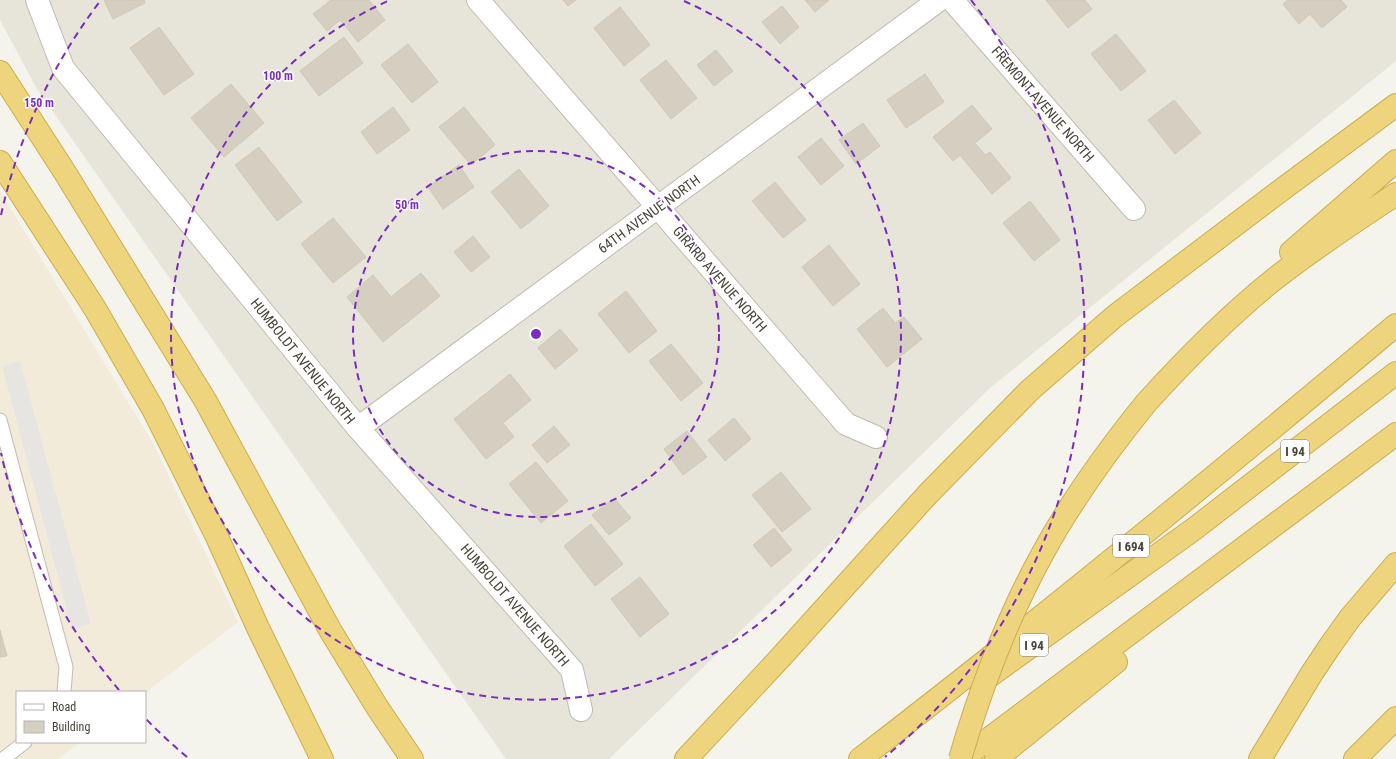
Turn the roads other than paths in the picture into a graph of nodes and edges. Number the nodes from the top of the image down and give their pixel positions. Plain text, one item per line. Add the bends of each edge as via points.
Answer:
1 (37, 0) edge
2 (478, 0) edge
3 (939, 0) edge
4 (952, 0) edge
5 (0, 72) edge
6 (1396, 105) edge
7 (1396, 161) edge
8 (0, 162) edge
9 (1396, 194) edge
10 (658, 208) junction
11 (1134, 209) dead end
12 (1396, 325) edge
13 (1191, 354) junction
14 (1396, 373) edge
15 (0, 420) edge
16 (358, 428) junction
17 (1396, 434) edge
18 (876, 437) dead end
19 (1396, 564) edge
20 (64, 691) edge
21 (582, 710) dead end
22 (1396, 718) edge
23 (1396, 736) edge
24 (24, 743) edge
25 (3, 759) edge
26 (322, 759) edge
27 (412, 759) edge
28 (686, 759) edge
29 (860, 759) edge
30 (872, 759) edge
31 (961, 759) edge
32 (996, 759) edge
33 (1260, 759) edge
34 (1354, 759) edge
35 (1372, 759) edge

1 - 16 street, HUMBOLDT AVENUE NORTH via 63,68
2 - 10 street, GIRARD AVENUE NORTH
3 - 10 street, 64TH AVENUE NORTH
4 - 11 street, FREMONT AVENUE NORTH
5 - 27 highway via 205,400 330,630
6 - 28 highway via 1115,316 1030,390 922,500
7 - 13 highway via 1262,279
8 - 26 highway via 94,307 153,408
9 - 13 highway via 1272,281
10 - 16 street, 64TH AVENUE NORTH
10 - 18 street, GIRARD AVENUE NORTH via 846,424
12 - 29 highway, I 694 via 1130,546
13 - 31 highway, bridge via 1146,403 1094,471 1043,552 989,671
14 - 30 highway, I 94 via 1194,529
15 - 20 lane via 66,666
16 - 21 street, HUMBOLDT AVENUE NORTH via 572,670
17 - 31 highway
17 - 32 highway
19 - 33 highway via 1330,646
22 - 34 highway
23 - 35 highway
24 - 25 lane

